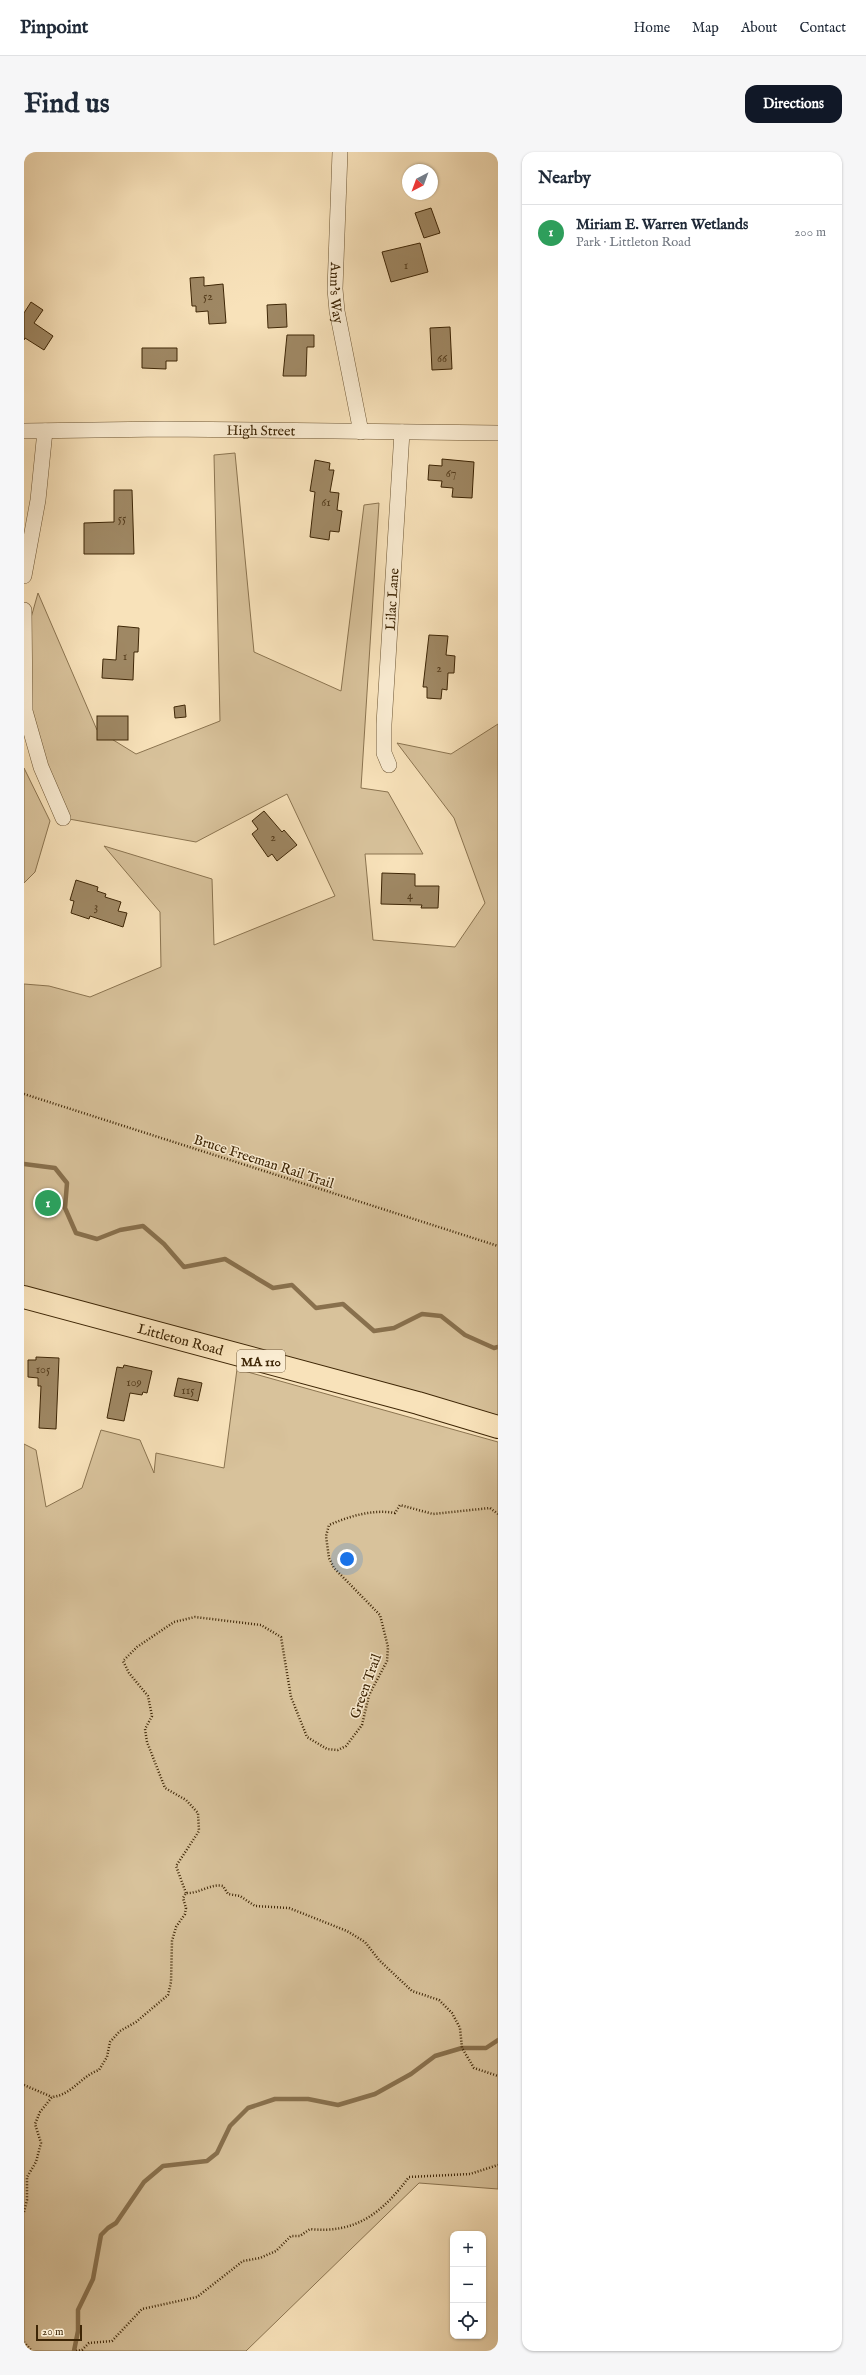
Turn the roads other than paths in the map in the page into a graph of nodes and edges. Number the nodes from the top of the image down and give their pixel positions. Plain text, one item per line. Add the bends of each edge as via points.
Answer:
1 (340, 152) edge
2 (45, 430) junction
3 (24, 431) edge
4 (361, 432) junction
5 (402, 432) junction
6 (498, 433) edge
7 (24, 576) edge
8 (24, 610) edge
9 (389, 765) dead end
10 (63, 818) dead end
11 (24, 1297) edge
12 (498, 1427) edge

1 - 4 street, Ann's Way via 337,311
2 - 3 street, High Street
2 - 4 street, High Street
2 - 7 street via 38,500
4 - 5 street, High Street
5 - 6 street, High Street
5 - 9 street, Lilac Lane via 384,724 384,753
8 - 10 street via 25,711 41,767
11 - 12 main road, Littleton Road / MA 110

